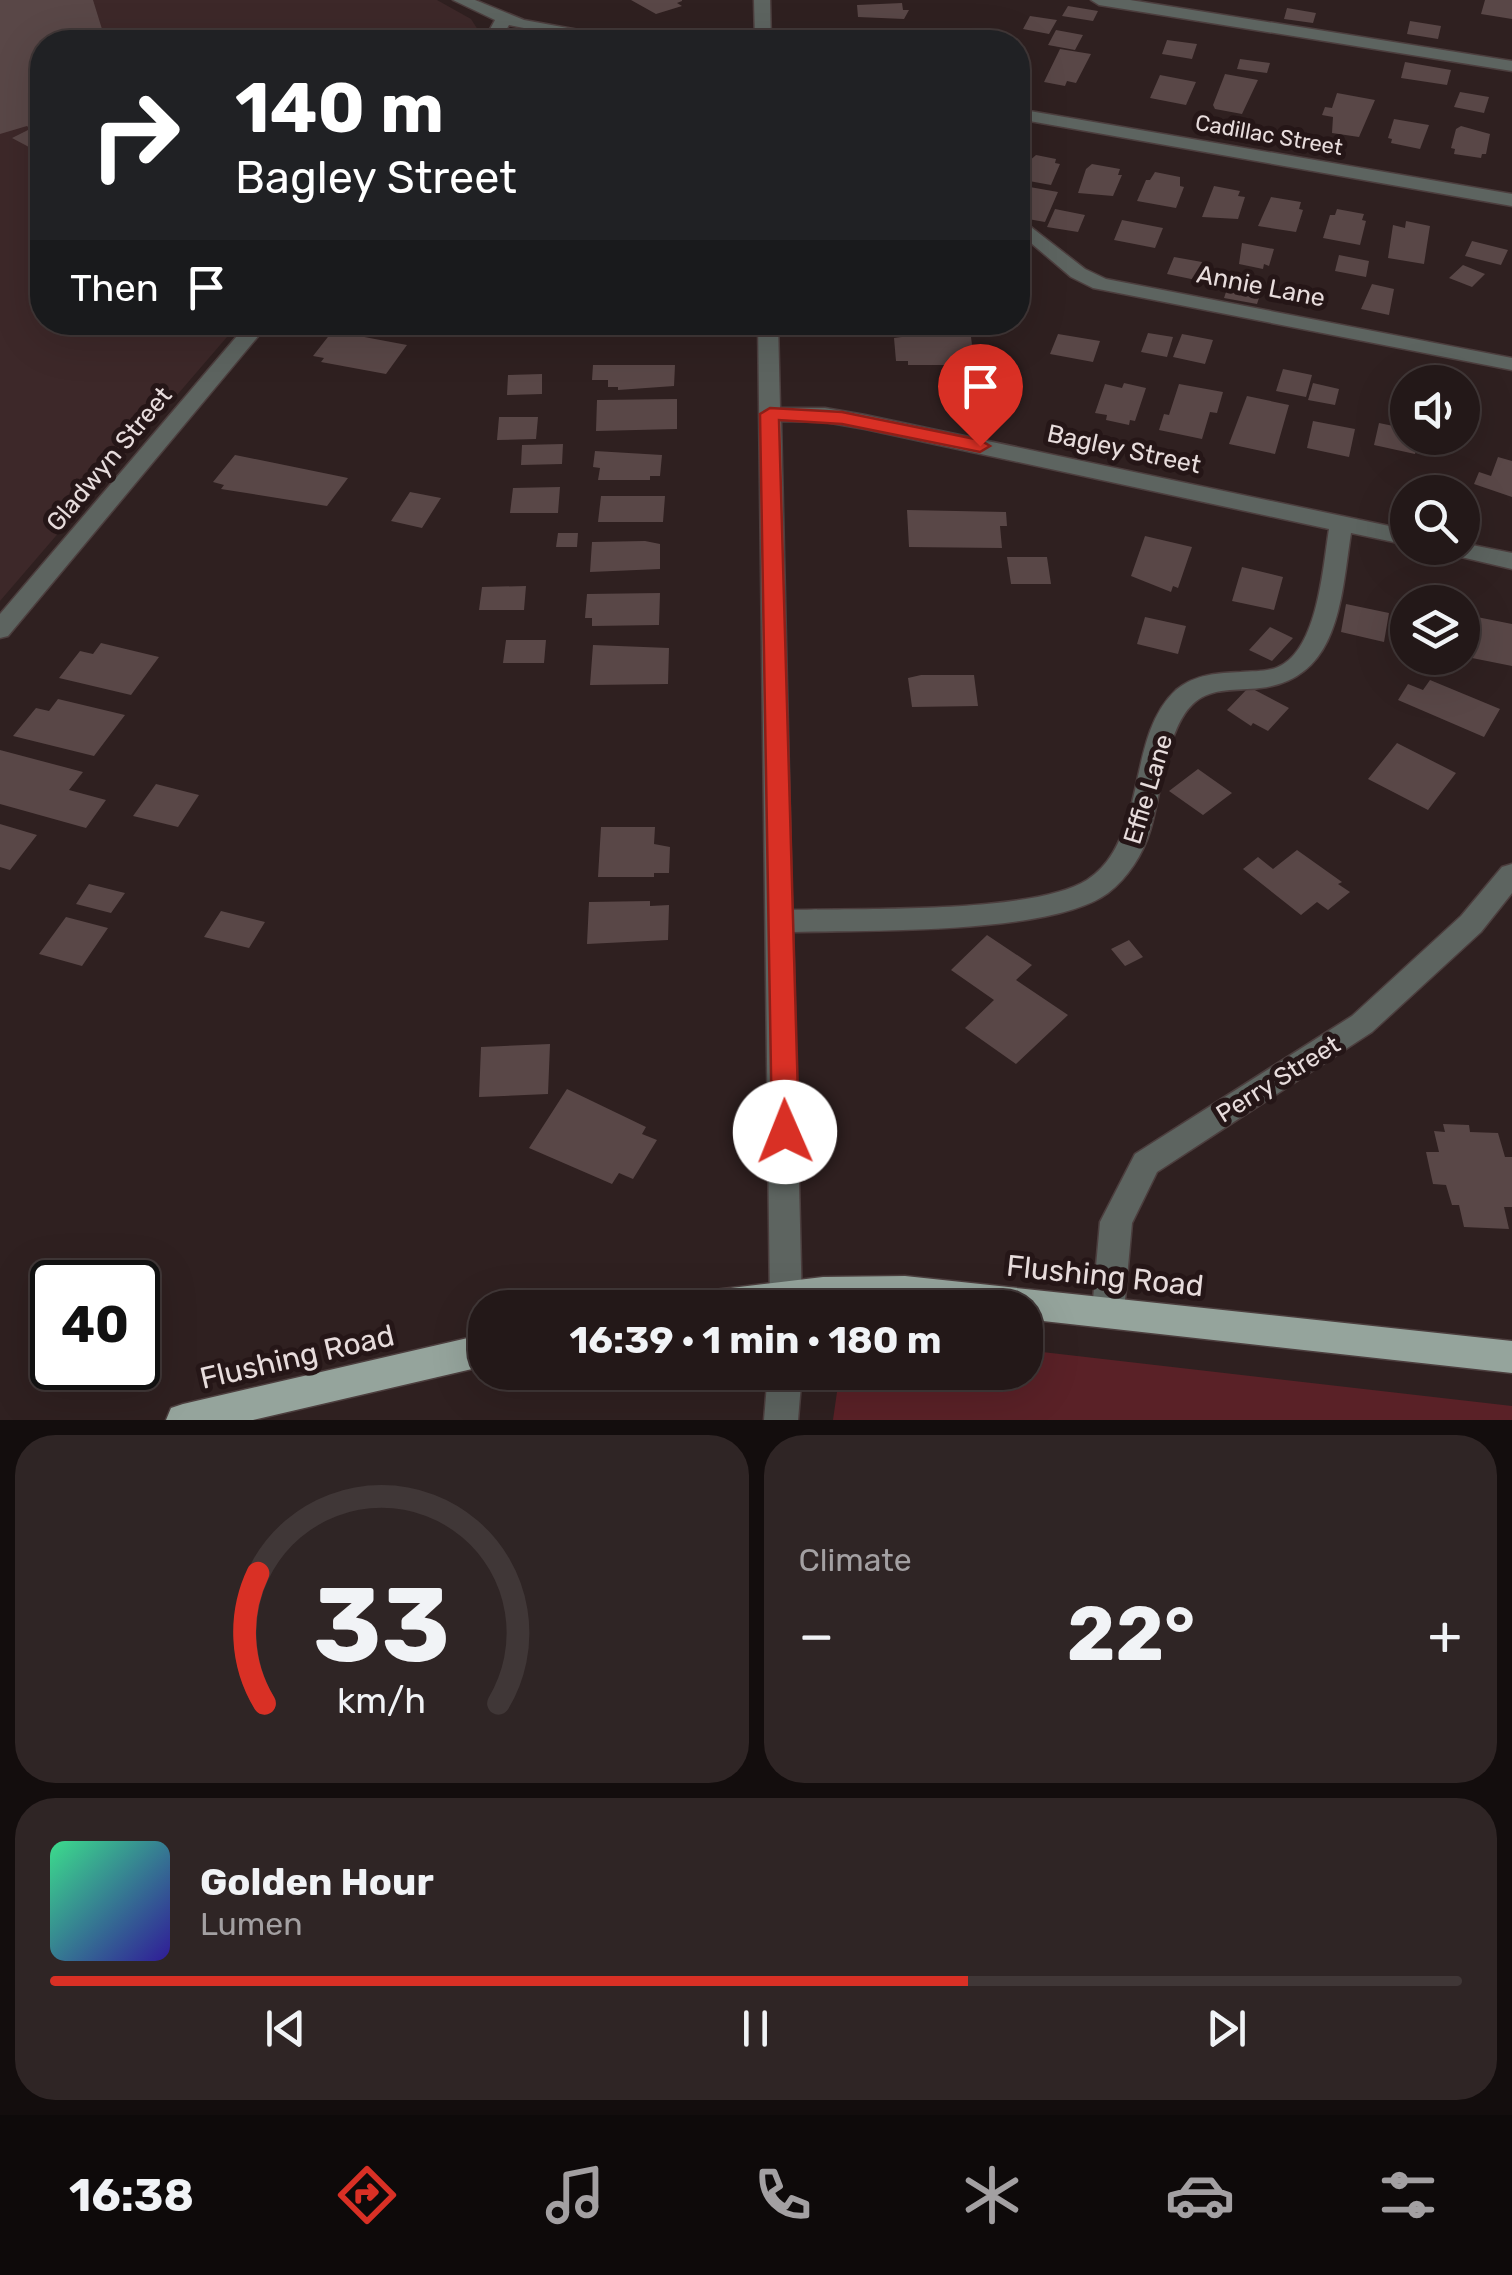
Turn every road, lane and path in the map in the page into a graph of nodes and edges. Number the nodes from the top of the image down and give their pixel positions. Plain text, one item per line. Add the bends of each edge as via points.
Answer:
1 (460, 0) edge
2 (762, 0) edge
3 (1099, 0) edge
4 (504, 18) junction
5 (498, 30) edge
6 (560, 30) edge
7 (762, 30) edge
8 (1512, 66) edge
9 (1030, 116) edge
10 (1512, 200) edge
11 (1030, 234) edge
12 (249, 335) edge
13 (768, 335) edge
14 (1512, 364) edge
15 (770, 414) junction
16 (1341, 524) junction
17 (1390, 534) edge
18 (1480, 554) edge
19 (1512, 560) edge
20 (0, 630) edge
21 (1512, 874) edge
22 (782, 921) junction
23 (786, 1290) edge
24 (1043, 1305) edge
25 (1108, 1311) junction
26 (468, 1354) edge
27 (1512, 1357) edge
28 (784, 1390) edge
29 (183, 1420) edge
30 (782, 1420) edge

1 - 4 street
2 - 7 street
3 - 8 street
4 - 5 street
4 - 6 street
9 - 10 street, Cadillac Street
11 - 14 street, Annie Lane via 1100,284
12 - 20 street, Gladwyn Street
13 - 15 street
15 - 16 street, Bagley Street via 865,422
15 - 22 street
16 - 17 street, Bagley Street
16 - 22 street, Effie Lane via 1312,653 1288,674 1208,684 1176,702 1140,828 1112,877 1077,898 1035,908
18 - 19 street
21 - 25 street, Perry Street via 1470,924 1362,1024 1146,1163 1116,1222
22 - 23 street
24 - 25 main road, Flushing Road
25 - 27 main road, Flushing Road
26 - 29 main road, Flushing Road
28 - 30 street

